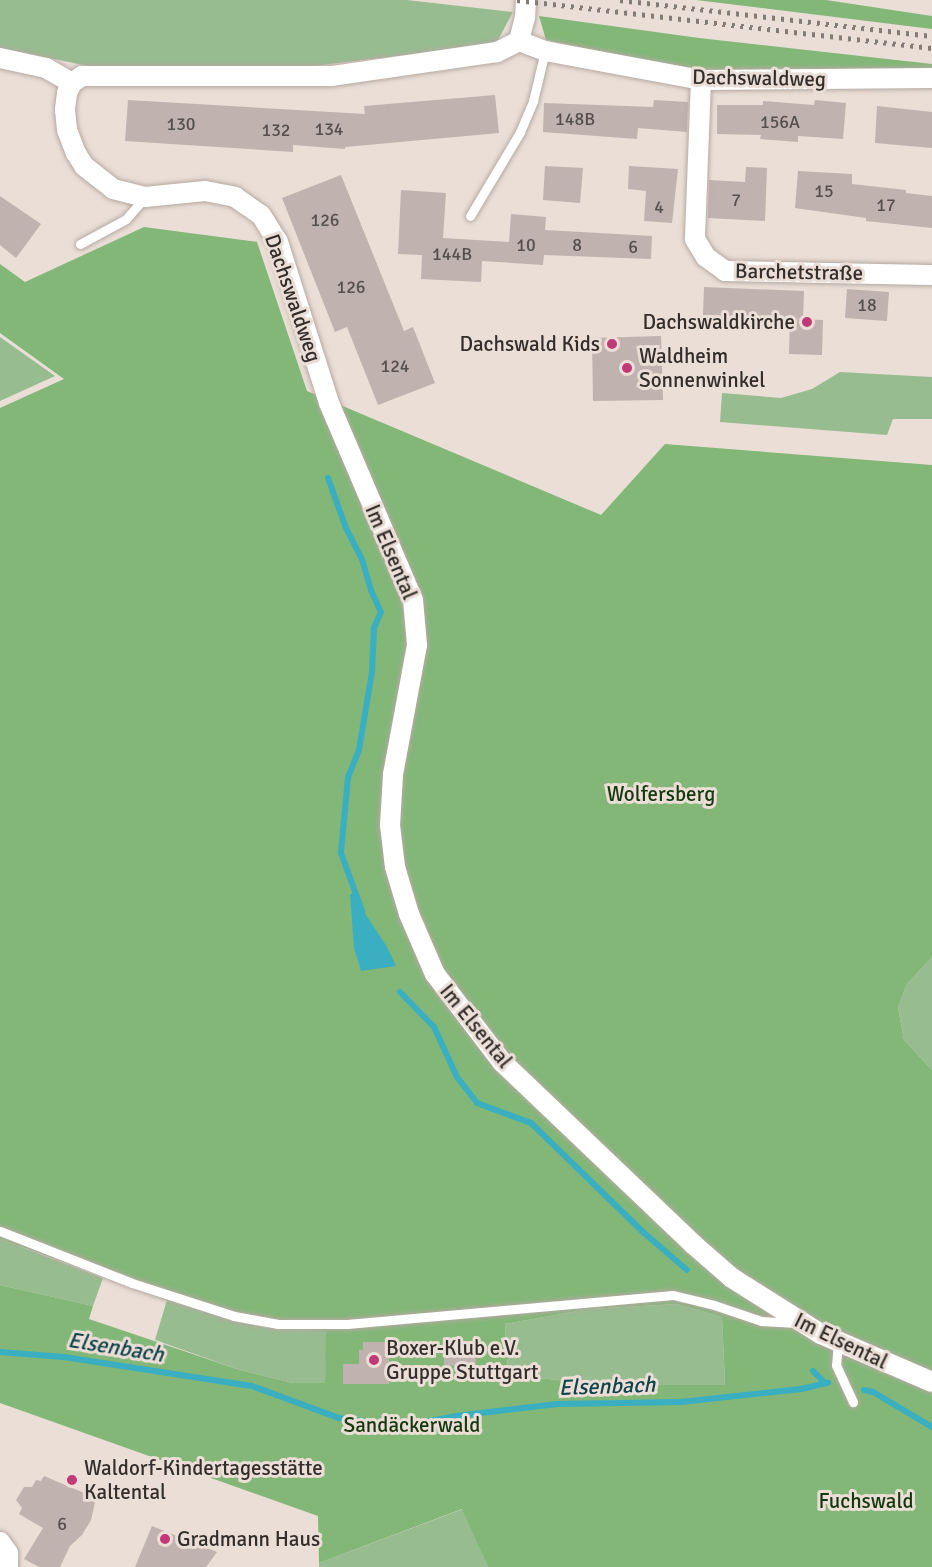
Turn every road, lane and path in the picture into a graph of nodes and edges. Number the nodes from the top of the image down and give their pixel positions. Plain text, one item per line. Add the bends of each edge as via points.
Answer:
1 (526, 0) edge
2 (519, 41) junction
3 (545, 51) junction
4 (0, 58) edge
5 (932, 78) edge
6 (701, 80) junction
7 (72, 83) junction
8 (144, 197) junction
9 (470, 216) dead end
10 (80, 244) dead end
11 (932, 275) edge
12 (360, 477) joint
13 (0, 1231) edge
14 (802, 1324) junction
15 (838, 1343) junction
16 (932, 1382) edge
17 (853, 1402) dead end
18 (0, 1542) edge
19 (8, 1567) edge

1 - 2 street
2 - 3 street, Dachswaldweg
2 - 7 street via 497,52 333,76 82,76
3 - 6 street, Dachswaldweg
3 - 9 lane via 533,101 520,132
4 - 7 street via 46,68
5 - 6 street, Dachswaldweg
6 - 11 street, Barchetstraße via 695,239 706,257 726,271
7 - 8 street, Dachswaldweg via 65,110 67,130 76,153 94,176 113,189
8 - 10 lane via 126,219
8 - 12 street, Dachswaldweg via 220,193 249,204 271,227 329,403
12 - 14 street, Im Elsental via 413,600 417,620 417,645 393,775 390,825 395,867 409,914 435,974 502,1062 694,1245 732,1278
13 - 14 lane via 132,1283 234,1316 278,1324 347,1324 673,1295 762,1321
14 - 15 street, Im Elsental
15 - 16 street, Im Elsental
15 - 17 lane via 836,1365
18 - 19 street via 8,1553

